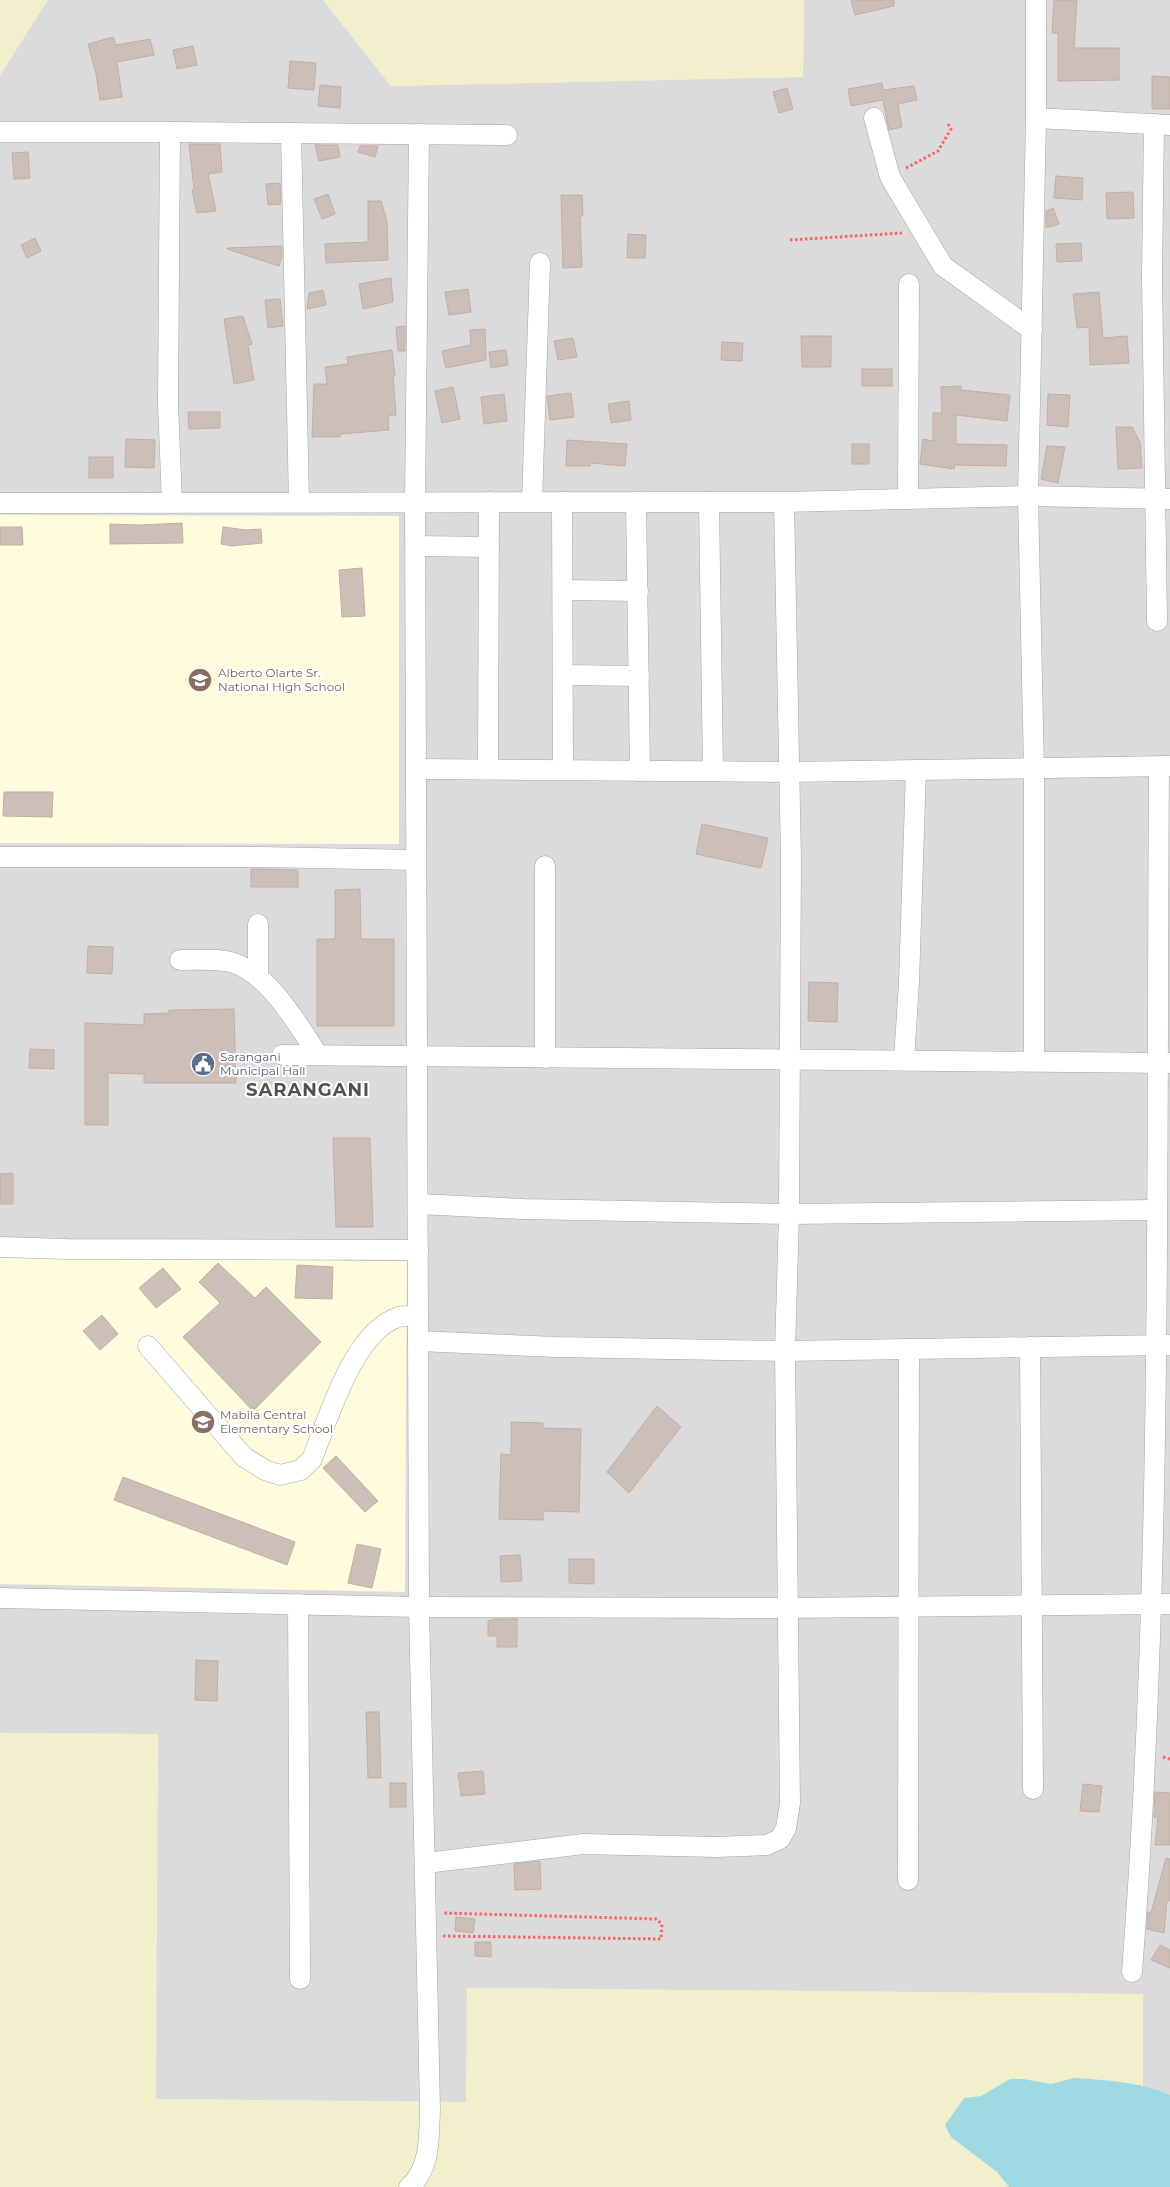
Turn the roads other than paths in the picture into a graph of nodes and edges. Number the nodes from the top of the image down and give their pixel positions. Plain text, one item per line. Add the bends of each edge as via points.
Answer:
1 (1036, 0) edge
2 (874, 118) dead end
3 (1036, 118) junction
4 (1162, 125) edge
5 (0, 132) edge
6 (170, 132) junction
7 (291, 133) junction
8 (419, 134) junction
9 (507, 135) dead end
10 (540, 262) dead end
11 (909, 284) dead end
12 (1032, 330) junction
13 (1028, 496) junction
14 (908, 499) junction
15 (1163, 499) edge
16 (415, 501) junction
17 (299, 502) junction
18 (489, 502) junction
19 (532, 502) junction
20 (562, 502) junction
21 (636, 502) junction
22 (709, 502) junction
23 (784, 502) junction
24 (0, 503) edge
25 (172, 503) junction
26 (416, 546) junction
27 (489, 547) junction
28 (563, 590) junction
29 (638, 591) junction
30 (1157, 621) dead end
31 (563, 676) junction
32 (639, 676) junction
33 (1164, 767) edge
34 (1034, 768) junction
35 (417, 769) junction
36 (488, 769) junction
37 (564, 770) junction
38 (916, 770) junction
39 (640, 771) junction
40 (713, 771) junction
41 (789, 772) junction
42 (1164, 851) edge
43 (0, 857) edge
44 (416, 860) junction
45 (545, 866) dead end
46 (258, 924) dead end
47 (180, 960) dead end
48 (258, 977) junction
49 (282, 1055) dead end
50 (318, 1056) junction
51 (417, 1057) junction
52 (545, 1058) junction
53 (789, 1060) junction
54 (904, 1060) junction
55 (1034, 1061) junction
56 (1164, 1063) edge
57 (418, 1204) junction
58 (1157, 1210) junction
59 (789, 1214) junction
60 (0, 1247) edge
61 (418, 1250) junction
62 (418, 1316) junction
63 (418, 1341) junction
64 (1163, 1345) edge
65 (148, 1346) dead end
66 (1030, 1347) junction
67 (909, 1349) junction
68 (785, 1351) junction
69 (0, 1598) edge
70 (298, 1604) junction
71 (1161, 1604) edge
72 (1032, 1606) junction
73 (419, 1607) junction
74 (909, 1607) junction
75 (787, 1608) junction
76 (1034, 1789) dead end
77 (426, 1863) junction
78 (908, 1880) dead end
79 (1132, 1972) dead end
80 (300, 1979) dead end
81 (409, 2187) edge

1 - 3 street
2 - 12 street via 890,177 943,266
3 - 4 street
3 - 12 street
4 - 15 street via 1152,276
5 - 6 street
6 - 7 street
6 - 25 street via 168,403
7 - 8 street
7 - 17 street
8 - 9 street
8 - 16 street
10 - 19 street
11 - 14 street
12 - 13 street
13 - 14 street
13 - 15 street
13 - 34 street
14 - 23 street
15 - 30 street
16 - 17 street
16 - 18 street
16 - 26 street
17 - 25 street
18 - 19 street
18 - 27 street
19 - 20 street
20 - 21 street
20 - 28 street
21 - 22 street
21 - 29 street
22 - 23 street
22 - 40 street
23 - 41 street
24 - 25 street
26 - 27 street
26 - 35 street
27 - 36 street
28 - 29 street
28 - 31 street
29 - 32 street
31 - 32 street
31 - 37 street
32 - 39 street
33 - 34 street
33 - 42 street
34 - 38 street
34 - 55 street
35 - 36 street
35 - 44 street
36 - 37 street
37 - 39 street
38 - 41 street
38 - 54 street
39 - 40 street
40 - 41 street
41 - 53 street
42 - 56 street
43 - 44 street
44 - 51 street
45 - 52 street
46 - 48 street
47 - 48 street via 225,961
48 - 50 street via 284,1007
49 - 50 street
50 - 51 street
51 - 52 street
51 - 57 street
52 - 53 street
53 - 54 street
53 - 59 street
54 - 55 street
55 - 56 street
56 - 58 street
57 - 59 street
57 - 61 street
58 - 59 street
58 - 64 street
59 - 68 street
60 - 61 street
61 - 62 street
62 - 63 street
62 - 65 street via 398,1317 374,1332 351,1363 312,1459 301,1470 280,1475 244,1457
63 - 68 street
63 - 73 street
64 - 66 street
64 - 71 street
66 - 67 street
66 - 72 street
67 - 68 street
67 - 74 street
68 - 75 street
69 - 70 street
70 - 73 street
70 - 80 street
71 - 72 street
71 - 79 street
72 - 74 street
72 - 76 street
73 - 75 street
73 - 77 street
74 - 75 street
74 - 78 street
75 - 77 street via 790,1803 786,1828 780,1838 767,1844 717,1847 583,1844
77 - 81 street via 430,2126 424,2168

